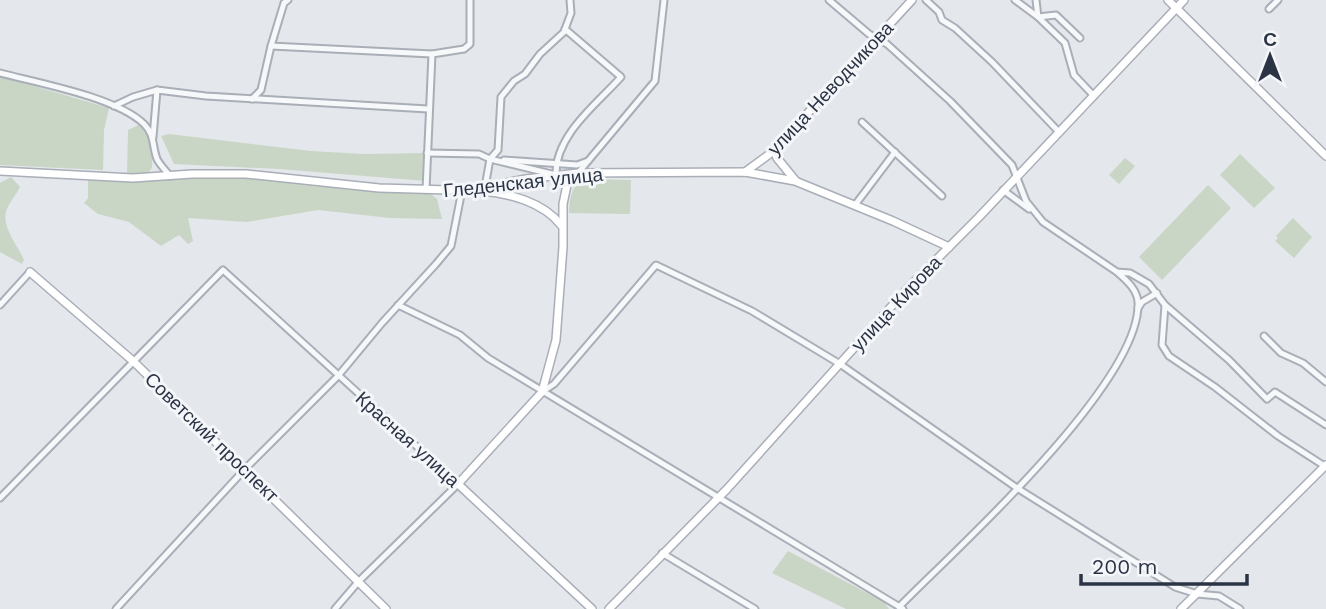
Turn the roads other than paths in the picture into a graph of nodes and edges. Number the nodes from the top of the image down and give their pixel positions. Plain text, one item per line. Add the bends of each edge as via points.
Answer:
1 (288, 0) edge
2 (470, 0) edge
3 (570, 0) edge
4 (664, 0) edge
5 (830, 0) edge
6 (912, 0) edge
7 (926, 0) edge
8 (1015, 0) edge
9 (1036, 0) edge
10 (1168, 0) edge
11 (1184, 0) edge
12 (1278, 0) edge
13 (1176, 8) junction
14 (1269, 9) dead end
15 (1038, 17) junction
16 (565, 29) junction
17 (1080, 38) dead end
18 (876, 39) junction
19 (271, 46) junction
20 (432, 54) junction
21 (0, 73) edge
22 (157, 90) junction
23 (1094, 96) junction
24 (252, 99) junction
25 (114, 106) junction
26 (428, 109) junction
27 (862, 122) dead end
28 (1059, 132) junction
29 (153, 136) junction
30 (774, 149) junction
31 (895, 152) junction
32 (427, 153) junction
33 (1326, 156) edge
34 (490, 159) junction
35 (589, 161) junction
36 (558, 163) junction
37 (0, 171) edge
38 (745, 172) junction
39 (578, 173) junction
40 (556, 175) junction
41 (170, 176) junction
42 (1016, 177) junction
43 (795, 181) junction
44 (485, 187) junction
45 (426, 190) junction
46 (465, 190) junction
47 (1003, 190) junction
48 (942, 196) dead end
49 (855, 205) junction
50 (1034, 212) junction
51 (562, 225) junction
52 (949, 247) junction
53 (30, 272) joint
54 (1117, 272) junction
55 (1157, 293) junction
56 (1165, 304) junction
57 (0, 305) edge
58 (398, 305) junction
59 (1136, 311) junction
60 (1264, 336) dead end
61 (133, 361) junction
62 (840, 364) junction
63 (338, 376) junction
64 (1326, 382) edge
65 (542, 392) junction
66 (1326, 425) edge
67 (1326, 466) edge
68 (245, 469) junction
69 (458, 484) junction
70 (1017, 488) junction
71 (0, 498) edge
72 (718, 498) junction
73 (662, 553) junction
74 (359, 581) junction
75 (1197, 594) junction
76 (900, 608) edge
77 (116, 609) edge
78 (335, 609) edge
79 (386, 609) edge
80 (593, 609) edge
81 (609, 609) edge
82 (755, 609) edge
83 (1181, 609) edge
84 (1240, 609) edge

1 - 19 street
2 - 20 street via 470,44
3 - 16 street
4 - 35 street via 655,81
5 - 18 street
6 - 18 main road, улица Неводчикова
7 - 28 street
8 - 15 street
9 - 15 street
10 - 13 main road
11 - 13 main road, улица Кирова
12 - 14 street
13 - 23 main road, улица Кирова
13 - 33 main road
15 - 17 street via 1055,15
15 - 23 street via 1065,43 1074,75
16 - 34 street via 502,97 498,150
16 - 36 street via 621,77 566,138
18 - 30 main road, улица Неводчикова
18 - 42 street via 950,101 1012,165
19 - 20 street
19 - 24 street via 261,90
20 - 26 street
21 - 25 street
22 - 24 street
22 - 25 street
22 - 29 street
23 - 28 main road, улица Кирова
24 - 26 street
25 - 29 street via 143,123
26 - 32 street
27 - 31 street
28 - 42 main road, улица Кирова
29 - 41 street via 157,159
30 - 38 main road, улица Неводчикова
30 - 43 main road
31 - 48 street
31 - 49 street
32 - 34 street via 479,154
32 - 45 street
34 - 36 street
34 - 40 street
34 - 44 street
35 - 36 street
35 - 39 street
36 - 40 street
37 - 41 main road, Гледенская улица
38 - 39 main road, Гледенская улица
38 - 43 main road, Гледенская улица
39 - 40 main road, Гледенская улица
39 - 51 main road via 565,192
40 - 44 main road, Гледенская улица
41 - 45 main road, Гледенская улица via 246,174
42 - 47 main road, улица Кирова
42 - 50 street
43 - 49 main road, Гледенская улица
44 - 46 main road, Гледенская улица
45 - 46 main road, Гледенская улица
46 - 51 main road via 521,199 549,212
46 - 58 street via 452,246
47 - 50 street
47 - 52 main road, улица Кирова
49 - 52 main road, Гледенская улица
50 - 54 street
51 - 65 main road via 556,340
52 - 62 main road, улица Кирова
53 - 57 street
53 - 61 main road, Советский проспект
54 - 55 street via 1138,276
54 - 59 street via 1132,285
55 - 56 street
55 - 59 street
56 - 66 street via 1267,399 1275,392
56 - 67 street via 1162,345 1169,356
58 - 63 street
58 - 65 street via 460,335
59 - 70 street via 1125,352 1094,402
60 - 64 street via 1281,353 1303,363
61 - 63 street, Красная улица via 223,270
61 - 68 main road, Советский проспект
61 - 71 street
62 - 65 street via 752,311 656,265 554,384
62 - 70 street
62 - 72 main road, улица Кирова
63 - 68 street
63 - 69 street, Красная улица
65 - 69 main road
65 - 72 street
67 - 75 main road
68 - 74 main road, Советский проспект
68 - 77 street
69 - 74 street
69 - 80 main road, Красная улица
70 - 75 street via 1175,587
70 - 76 street
72 - 73 main road, улица Кирова
72 - 76 street
73 - 81 main road, улица Кирова
73 - 82 street
74 - 78 street
74 - 79 main road, Советский проспект
75 - 83 main road
75 - 84 street via 1219,596

